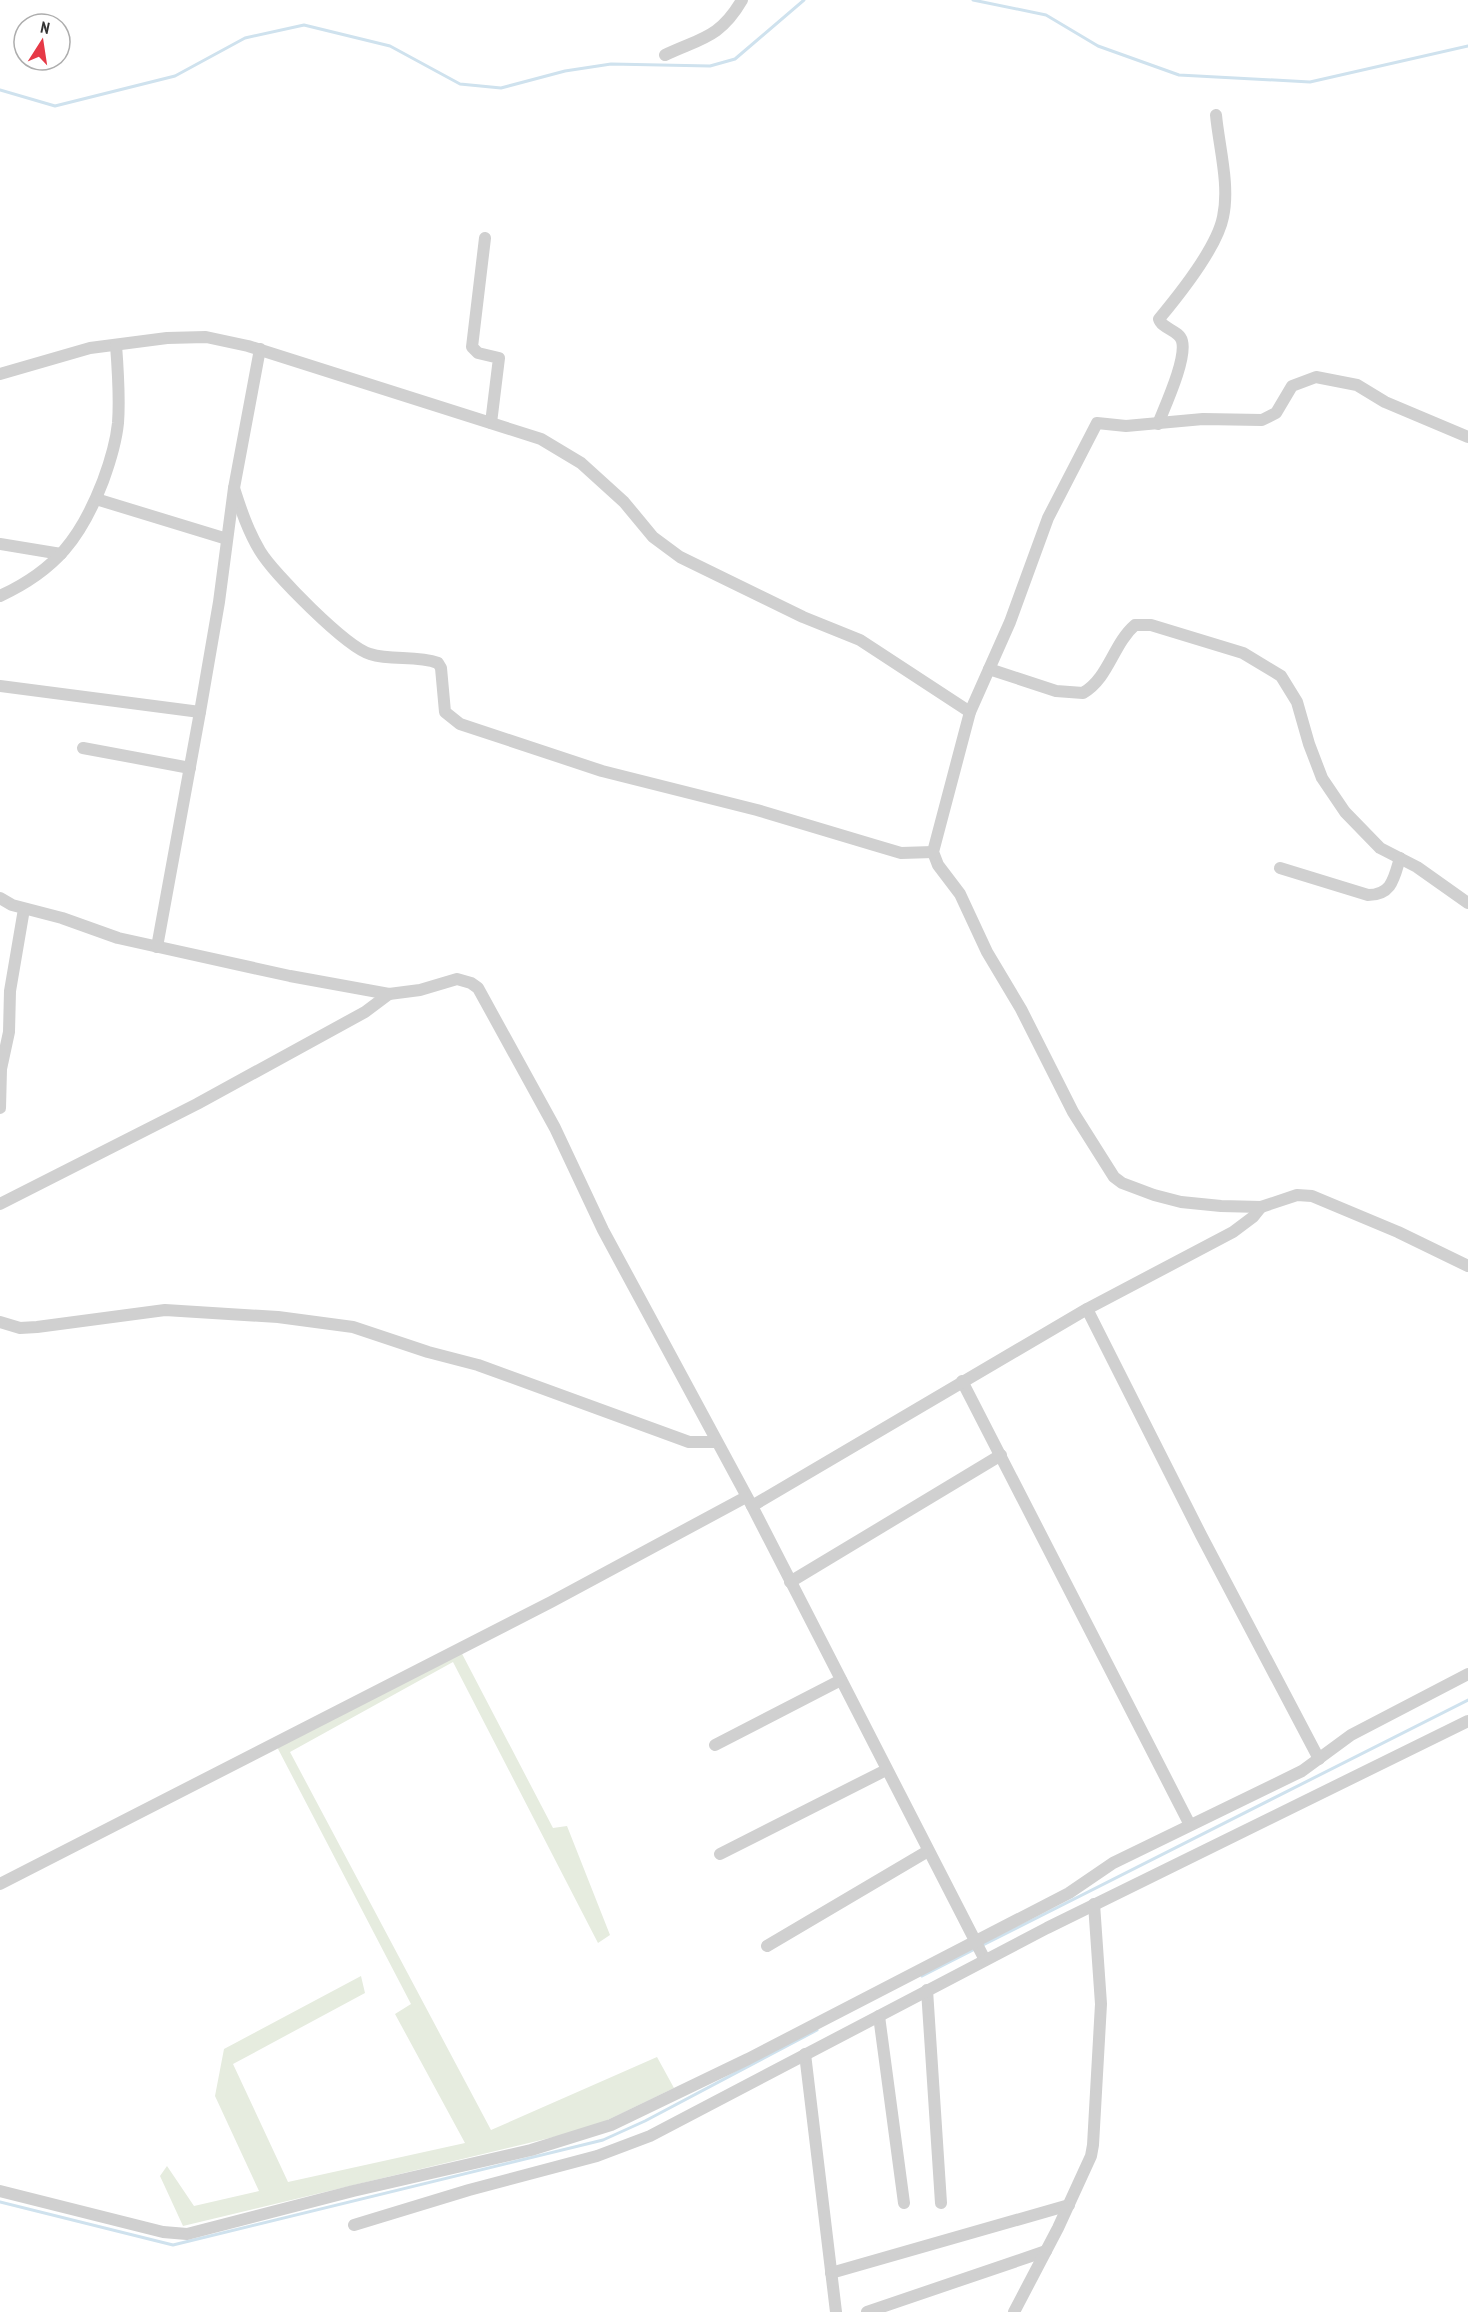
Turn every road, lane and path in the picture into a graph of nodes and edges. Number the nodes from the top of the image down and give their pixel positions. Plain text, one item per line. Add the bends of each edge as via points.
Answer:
1 (741, 0) edge
2 (665, 55) dead end
3 (1216, 115) dead end
4 (485, 238) dead end
5 (116, 345) junction
6 (260, 349) junction
7 (0, 374) edge
8 (491, 423) junction
9 (1158, 424) junction
10 (1468, 437) edge
11 (234, 488) junction
12 (96, 499) junction
13 (227, 539) junction
14 (0, 544) edge
15 (61, 554) junction
16 (0, 596) edge
17 (989, 669) junction
18 (0, 686) edge
19 (200, 712) junction
20 (970, 712) junction
21 (83, 748) dead end
22 (190, 768) junction
23 (933, 852) junction
24 (1400, 858) junction
25 (1280, 868) dead end
26 (0, 898) edge
27 (1468, 903) edge
28 (24, 909) junction
29 (157, 947) junction
30 (389, 994) junction
31 (0, 1108) edge
32 (0, 1204) edge
33 (1261, 1207) junction
34 (1468, 1266) edge
35 (1087, 1309) junction
36 (0, 1322) edge
37 (962, 1381) junction
38 (716, 1442) junction
39 (1001, 1455) junction
40 (749, 1501) junction
41 (790, 1582) junction
42 (1468, 1674) edge
43 (841, 1680) junction
44 (1468, 1721) edge
45 (715, 1745) dead end
46 (1319, 1759) junction
47 (886, 1770) junction
48 (1190, 1825) junction
49 (928, 1851) junction
50 (720, 1854) dead end
51 (0, 1884) edge
52 (1094, 1904) junction
53 (767, 1946) dead end
54 (981, 1950) junction
55 (927, 1990) junction
56 (879, 2016) junction
57 (805, 2054) junction
58 (0, 2191) edge
59 (904, 2203) dead end
60 (941, 2203) dead end
61 (1069, 2205) junction
62 (354, 2225) dead end
63 (1046, 2251) junction
64 (831, 2273) junction
65 (836, 2312) edge
66 (867, 2312) edge
67 (1014, 2312) edge

1 - 2 street via 725,24 706,39
3 - 9 street via 1224,188 1223,220 1199,263 1159,319 1180,337 1182,345 1180,363
4 - 8 street via 472,347 500,358
5 - 6 street via 186,336
5 - 7 street via 50,358
5 - 12 street via 115,444
6 - 8 street
6 - 11 street
8 - 20 street via 541,439 581,463 624,502 653,537 680,557 803,617 850,634
9 - 10 street via 1268,419 1292,386 1316,377 1357,385 1385,402
9 - 17 street via 1095,424 1048,518
11 - 13 street
11 - 23 street via 246,526 277,574 356,648 388,658 438,663 445,712 460,724 602,771 757,810 874,845 902,852
12 - 13 street
12 - 15 street via 78,536
13 - 19 street
14 - 15 street
15 - 16 street via 31,581
17 - 20 street
17 - 24 street via 1056,691 1083,693 1095,684 1128,632 1135,625 1144,624 1253,657 1281,676 1291,689 1322,778 1345,812 1380,848
18 - 19 street
19 - 22 street
20 - 23 street
21 - 22 street
22 - 29 street
23 - 33 street via 960,894 1073,1112 1114,1177 1131,1187 1181,1202
24 - 25 street via 1388,888 1379,895
24 - 27 street
26 - 28 street
28 - 29 street
28 - 31 street via 10,991
29 - 30 street
30 - 32 street via 365,1012 197,1104
30 - 38 street via 458,979 478,988 555,1128 603,1230
33 - 34 street via 1297,1195 1312,1196
33 - 35 street via 1233,1232
35 - 37 street
35 - 46 street
36 - 38 street via 37,1328 172,1310 353,1327 478,1365 689,1442
37 - 39 street
37 - 40 street
38 - 40 street
39 - 41 street
39 - 48 street
40 - 41 street
40 - 51 street
41 - 43 street
42 - 46 street via 1351,1735
43 - 45 street
43 - 47 street
44 - 52 street
46 - 48 street
47 - 49 street
47 - 50 street
48 - 54 street via 1113,1863
49 - 53 street
49 - 54 street
52 - 54 street
52 - 61 street via 1101,2004 1093,2145
54 - 55 street
54 - 58 street via 611,2125 531,2151 187,2234 164,2232
55 - 56 street
55 - 60 street
56 - 57 street
56 - 59 street
57 - 62 street via 686,2119 628,2145
57 - 64 street
61 - 63 street
61 - 64 street
63 - 66 street
63 - 67 street
64 - 65 street

